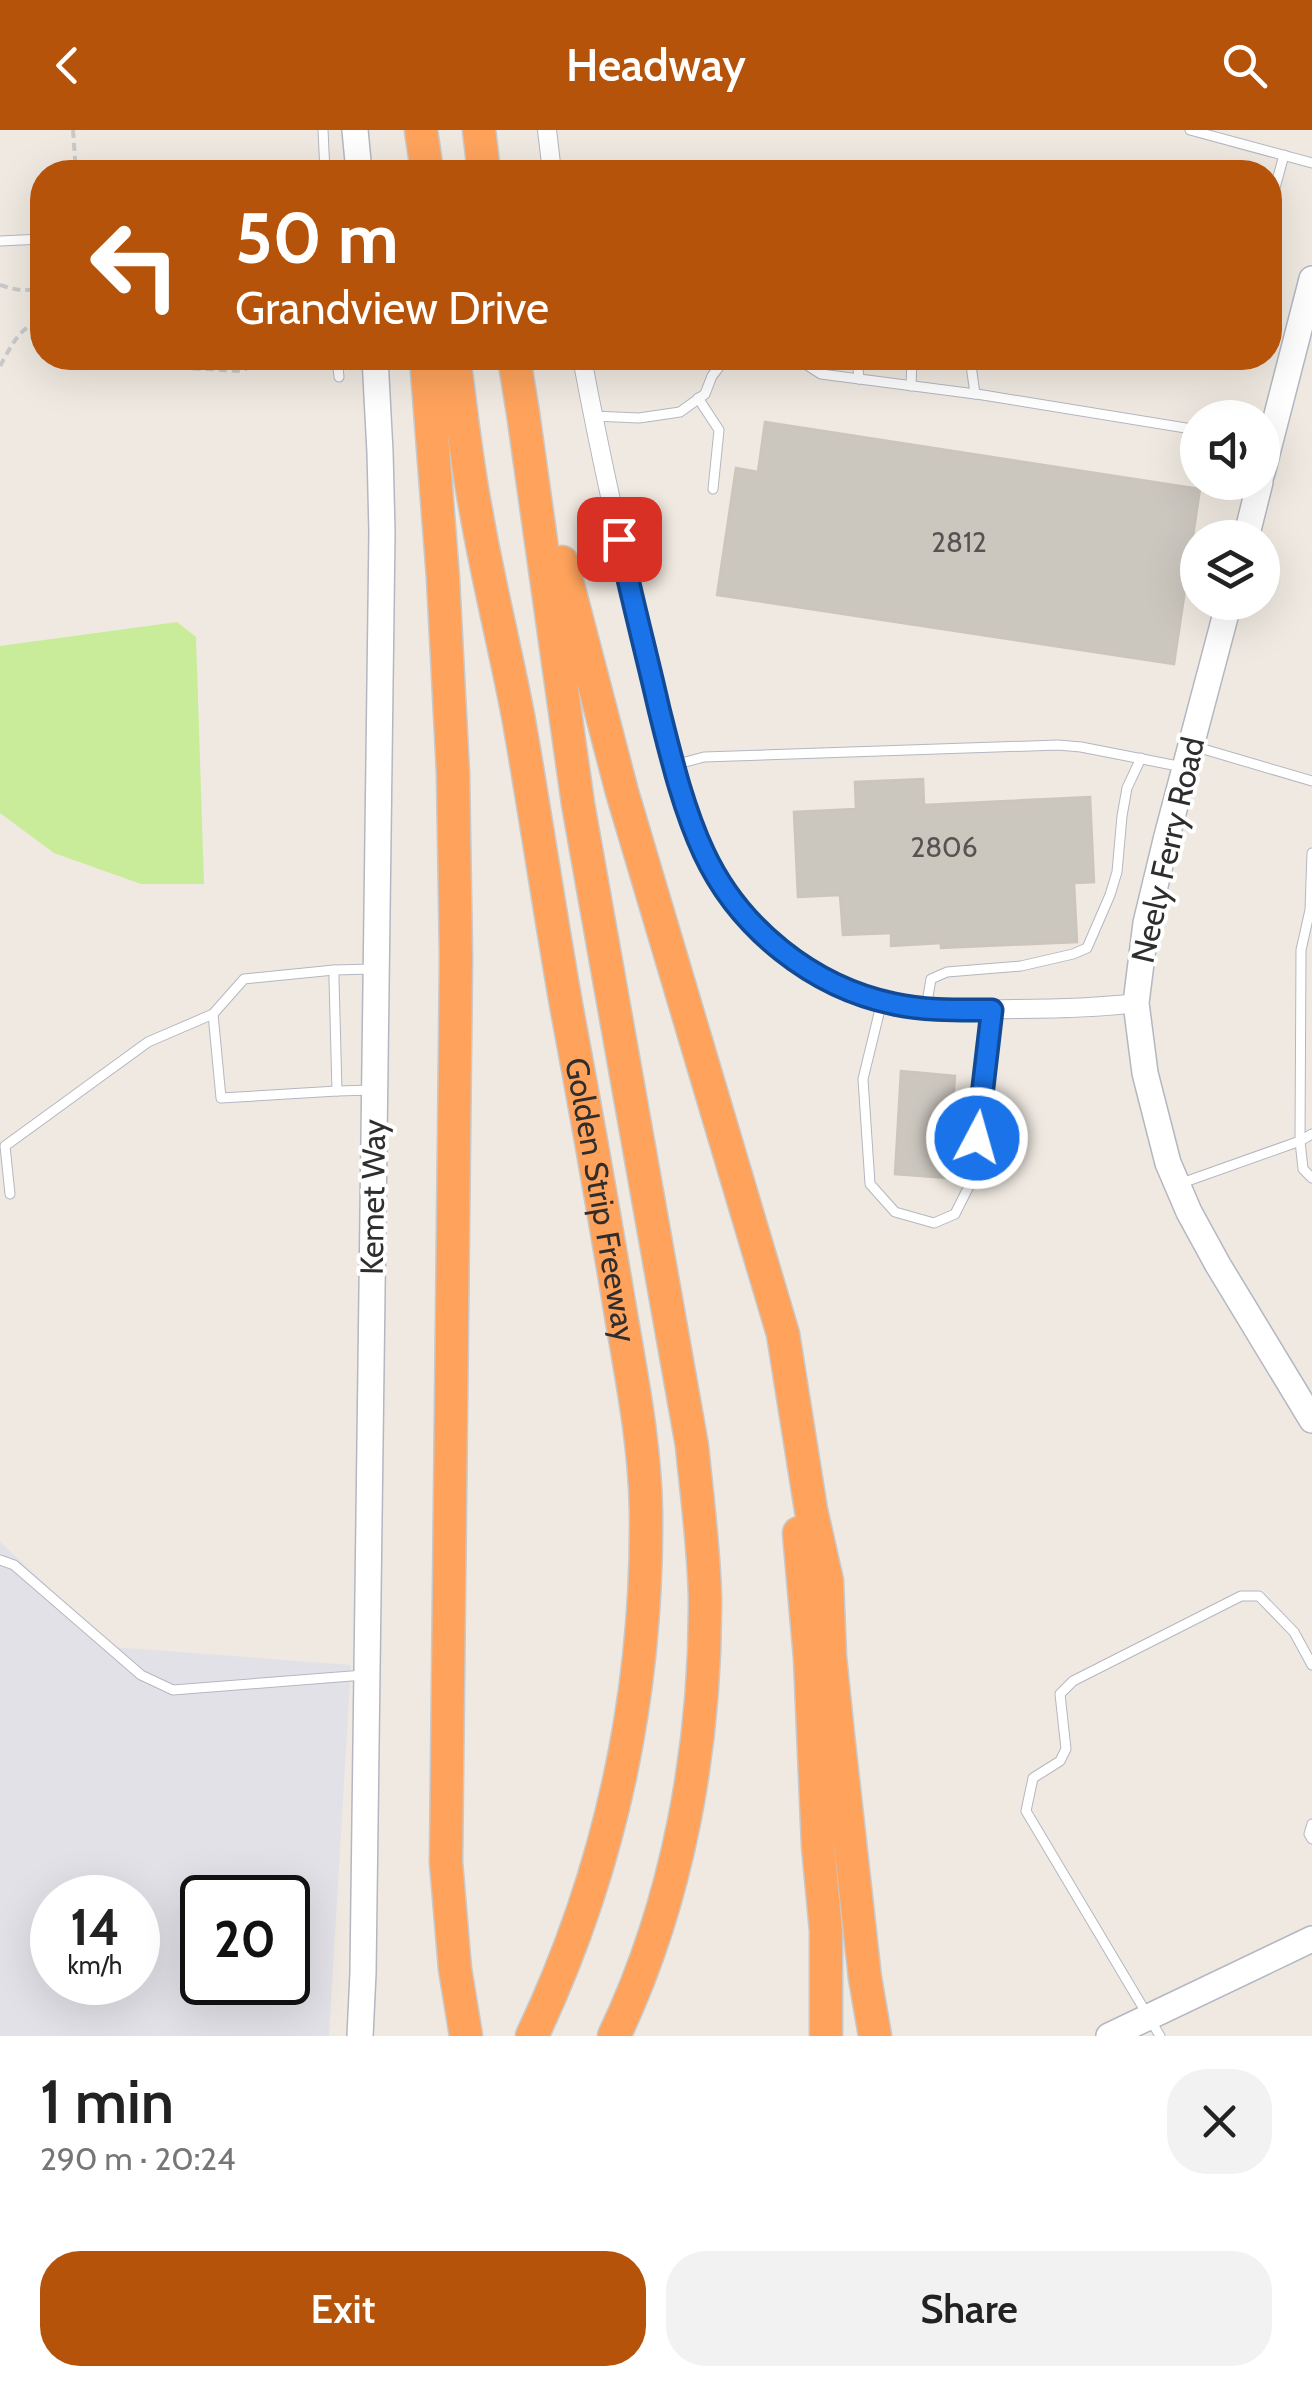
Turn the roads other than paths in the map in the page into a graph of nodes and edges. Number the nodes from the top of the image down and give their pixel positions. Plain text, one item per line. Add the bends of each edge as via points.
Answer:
1 (323, 130) edge
2 (355, 130) edge
3 (409, 130) edge
4 (421, 130) edge
5 (479, 130) edge
6 (546, 130) edge
7 (1190, 130) edge
8 (1284, 155) junction
9 (324, 160) edge
10 (358, 160) edge
11 (411, 160) edge
12 (425, 160) edge
13 (483, 160) edge
14 (550, 160) edge
15 (1282, 162) edge
16 (1312, 163) edge
17 (30, 240) edge
18 (0, 241) edge
19 (1312, 279) edge
20 (338, 370) edge
21 (376, 370) edge
22 (427, 370) edge
23 (456, 370) edge
24 (516, 370) edge
25 (584, 370) edge
26 (717, 370) edge
27 (815, 370) edge
28 (858, 370) edge
29 (912, 370) edge
30 (972, 370) edge
31 (339, 377) dead end
32 (859, 379) junction
33 (911, 386) junction
34 (976, 394) junction
35 (698, 398) junction
36 (1277, 400) edge
37 (524, 412) junction
38 (593, 416) junction
39 (1180, 427) edge
40 (713, 489) dead end
41 (1224, 620) edge
42 (1188, 756) junction
43 (1140, 758) junction
44 (674, 764) junction
45 (1312, 781) edge
46 (1312, 853) edge
47 (376, 969) junction
48 (334, 970) junction
49 (882, 1001) junction
50 (1136, 1003) junction
51 (926, 1008) junction
52 (992, 1010) junction
53 (213, 1014) junction
54 (374, 1090) junction
55 (337, 1092) junction
56 (1312, 1134) edge
57 (1300, 1141) junction
58 (1312, 1178) edge
59 (1178, 1185) junction
60 (10, 1194) dead end
61 (783, 1334) junction
62 (1312, 1420) edge
63 (0, 1560) edge
64 (1312, 1665) edge
65 (367, 1675) junction
66 (1312, 1824) edge
67 (1312, 1839) edge
68 (1312, 1939) edge
69 (1154, 2026) edge
70 (360, 2036) edge
71 (466, 2036) edge
72 (532, 2036) edge
73 (614, 2036) edge
74 (826, 2036) edge
75 (875, 2036) edge
76 (1109, 2036) edge

1 - 9 lane
2 - 10 street
3 - 11 highway
4 - 12 highway
5 - 13 highway
6 - 14 street
7 - 8 lane
8 - 15 lane
8 - 16 lane
17 - 18 lane
19 - 36 street
20 - 31 lane
21 - 47 street, Kemet Way via 382,532
22 - 71 highway via 453,773 446,1862
23 - 72 highway, Golden Strip Freeway via 475,508 599,1178 646,1509 637,1692 623,1770 591,1893
24 - 37 highway, Golden Strip Freeway
25 - 38 street
26 - 35 lane
27 - 32 lane
28 - 32 lane
29 - 33 lane
30 - 34 lane
32 - 33 lane
33 - 34 lane
34 - 39 lane
35 - 38 lane via 680,412
35 - 40 lane via 718,430
37 - 61 highway via 622,792
37 - 73 highway, Golden Strip Freeway via 578,804 692,1446 705,1599 696,1744 671,1878
38 - 44 street
41 - 42 street, Neely Ferry Road
42 - 43 lane
42 - 45 lane
42 - 50 street, Neely Ferry Road via 1146,923
43 - 44 lane via 1058,746
43 - 51 lane via 1127,788 1117,872 1086,948 1021,966 947,972 931,979
44 - 49 street via 703,851 742,912 801,964
46 - 57 lane via 1301,950
47 - 48 lane
47 - 54 street, Kemet Way
48 - 53 lane via 244,978
48 - 55 lane
49 - 51 street
49 - 52 lane via 863,1078 870,1184 894,1212 934,1223 955,1214 974,1176
50 - 52 street
50 - 59 street, Neely Ferry Road via 1152,1104
51 - 52 street
53 - 55 lane via 221,1098
53 - 60 lane via 148,1042 5,1146
54 - 55 lane
54 - 65 street, Kemet Way
56 - 57 lane
57 - 58 lane via 1303,1169
57 - 59 lane
59 - 62 street, Neely Ferry Road
61 - 74 highway via 810,1658
61 - 75 highway via 827,1581 838,1735
63 - 65 lane via 141,1675 173,1690
64 - 69 lane via 1294,1632 1259,1596 1241,1596 1073,1680 1060,1694 1064,1757 1033,1778 1026,1811
65 - 70 street, Kemet Way
66 - 67 lane
68 - 69 street
69 - 76 street

